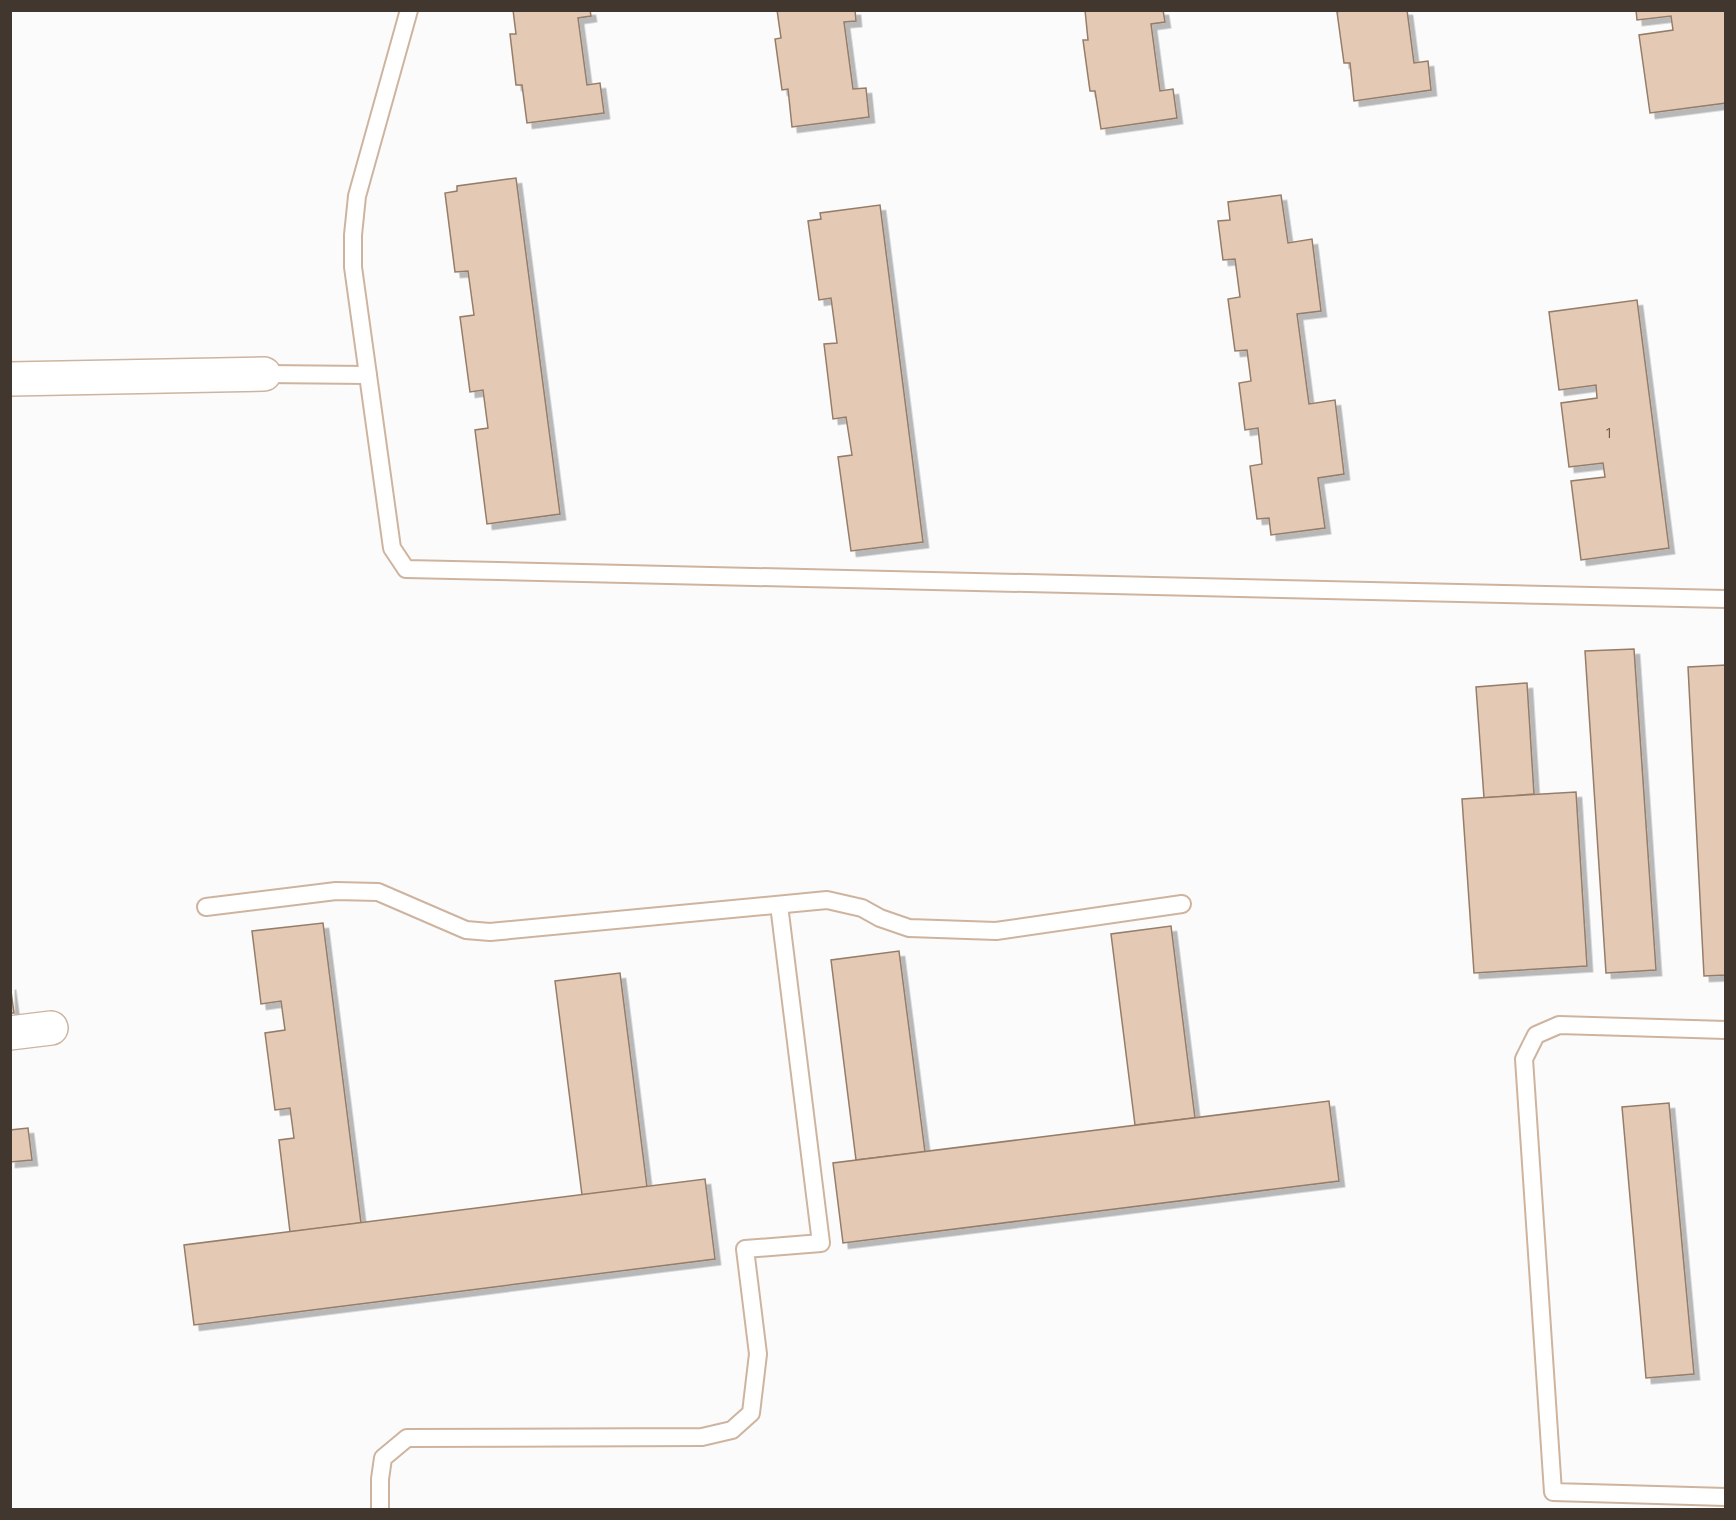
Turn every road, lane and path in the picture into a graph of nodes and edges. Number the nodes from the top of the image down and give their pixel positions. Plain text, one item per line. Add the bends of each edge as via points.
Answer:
1 (409, 10) edge
2 (264, 374) joint
3 (368, 375) junction
4 (10, 379) edge
5 (1725, 599) edge
6 (1182, 904) dead end
7 (779, 905) junction
8 (206, 907) dead end
9 (51, 1028) dead end
10 (1725, 1030) edge
11 (10, 1033) edge
12 (1725, 1497) edge
13 (380, 1509) edge

1 - 3 lane via 357,196 353,267
2 - 3 lane
2 - 4 street
3 - 5 lane via 392,548 406,569
6 - 7 lane via 996,931 909,928 862,908 827,900
7 - 8 lane via 490,932 466,930 378,892 336,891
7 - 13 lane via 821,1243 746,1249 758,1354 751,1413 732,1430 702,1437 407,1438 383,1458
9 - 11 street
10 - 12 lane via 1559,1025 1536,1035 1524,1059 1553,1492

